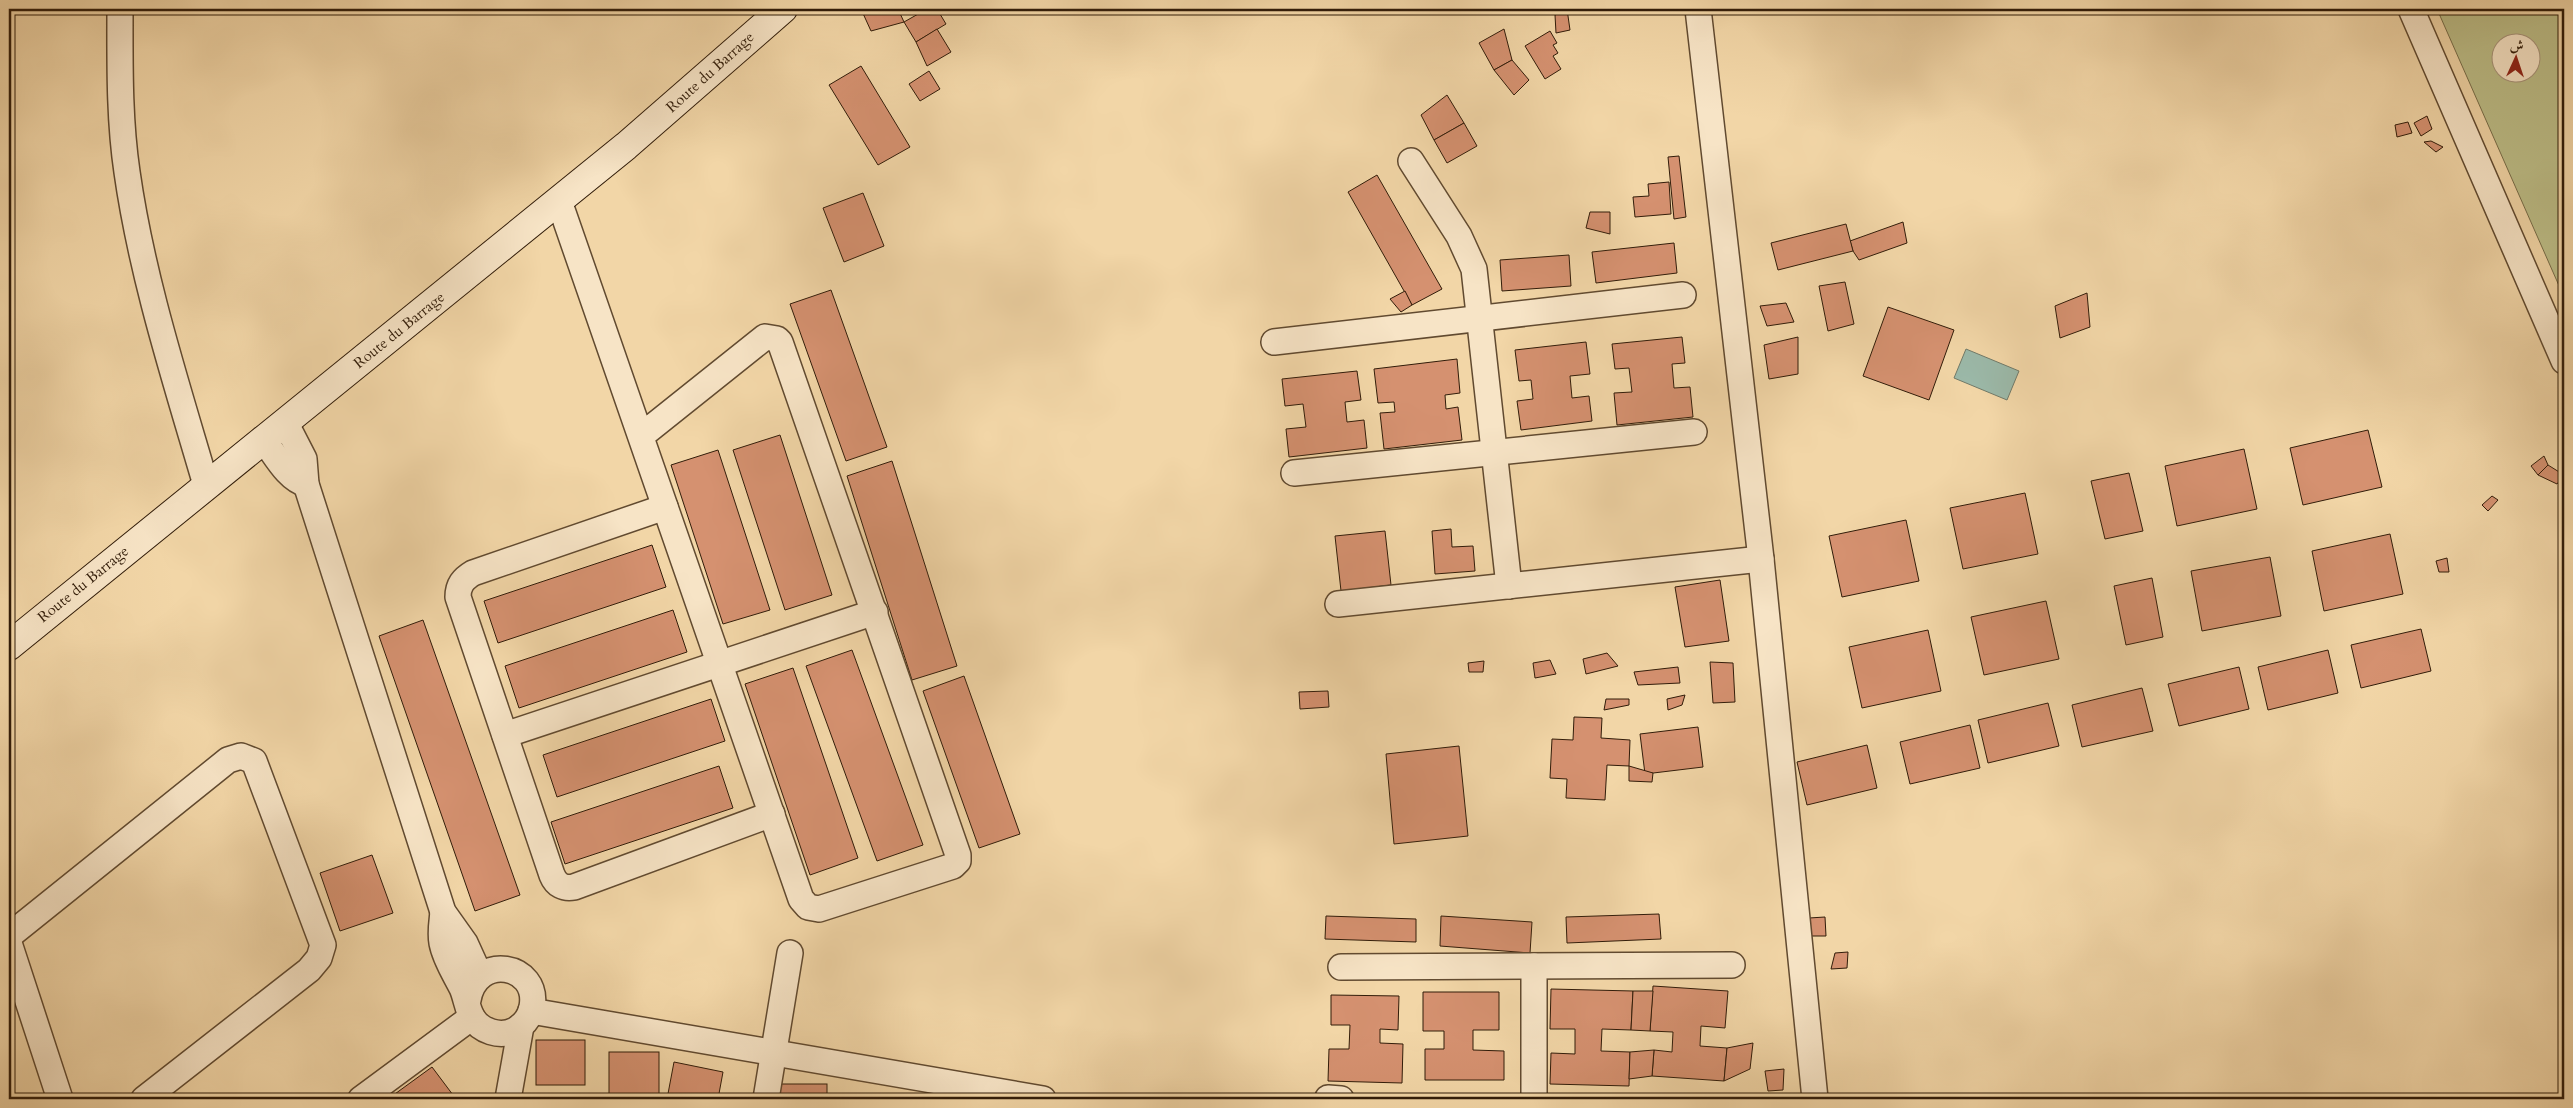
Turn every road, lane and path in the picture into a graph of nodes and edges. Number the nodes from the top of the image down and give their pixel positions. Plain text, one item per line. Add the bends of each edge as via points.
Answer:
1 (120, 9) edge
2 (783, 9) edge
3 (1698, 9) edge
4 (2411, 9) edge
5 (1411, 161) dead end
6 (559, 201) junction
7 (1683, 295) dead end
8 (1480, 319) junction
9 (1274, 342) dead end
10 (2564, 361) edge
11 (285, 422) junction
12 (1694, 432) dead end
13 (641, 436) junction
14 (263, 439) junction
15 (1495, 452) junction
16 (1294, 473) dead end
17 (206, 484) junction
18 (306, 484) junction
19 (665, 507) junction
20 (1761, 559) junction
21 (1509, 586) junction
22 (1338, 604) dead end
23 (875, 612) junction
24 (9, 646) edge
25 (720, 663) junction
26 (505, 735) junction
27 (772, 814) junction
28 (443, 912) junction
29 (9, 936) edge
30 (9, 943) edge
31 (790, 954) dead end
32 (1732, 965) dead end
33 (1534, 966) junction
34 (1341, 967) dead end
35 (480, 976) junction
36 (470, 1008) junction
37 (526, 1019) junction
38 (773, 1053) junction
39 (1002, 1096) edge
40 (60, 1099) edge
41 (144, 1099) edge
42 (361, 1099) edge
43 (508, 1099) edge
44 (766, 1099) edge
45 (1043, 1099) edge
46 (1534, 1099) edge
47 (1815, 1099) edge

1 - 17 street via 120,87 127,171 139,239 162,333
2 - 6 main road, Route du Barrage
3 - 20 street
4 - 10 street
5 - 8 street via 1470,257
6 - 11 main road, Route du Barrage
6 - 13 street
7 - 8 street
8 - 9 street
8 - 15 street
11 - 14 main road, Route du Barrage
11 - 18 street via 304,459
12 - 15 street
13 - 19 street
13 - 23 street via 765,337 777,339 783,346
14 - 17 main road, Route du Barrage
14 - 18 street via 290,475 297,482
15 - 16 street
15 - 21 street
17 - 24 main road, Route du Barrage
18 - 28 street
19 - 25 street
19 - 26 street via 473,573 461,583 458,596
20 - 21 street
20 - 47 street
21 - 22 street
23 - 25 street
23 - 27 street via 958,861 953,866 813,909 801,899
25 - 26 street
25 - 27 street
26 - 27 street via 552,875 563,887 574,887
28 - 35 street via 465,943
28 - 36 street via 441,941
29 - 41 street via 228,760 241,756 254,760 323,945 321,952 309,970
30 - 40 street
31 - 38 street
32 - 33 street
33 - 34 street
33 - 46 street
35 - 36 street via 474,982
35 - 37 street via 497,968 523,977 532,993
36 - 37 street via 486,1030 494,1033 513,1031
36 - 42 street
37 - 38 street
37 - 43 street
38 - 39 street
38 - 44 street
39 - 45 street

